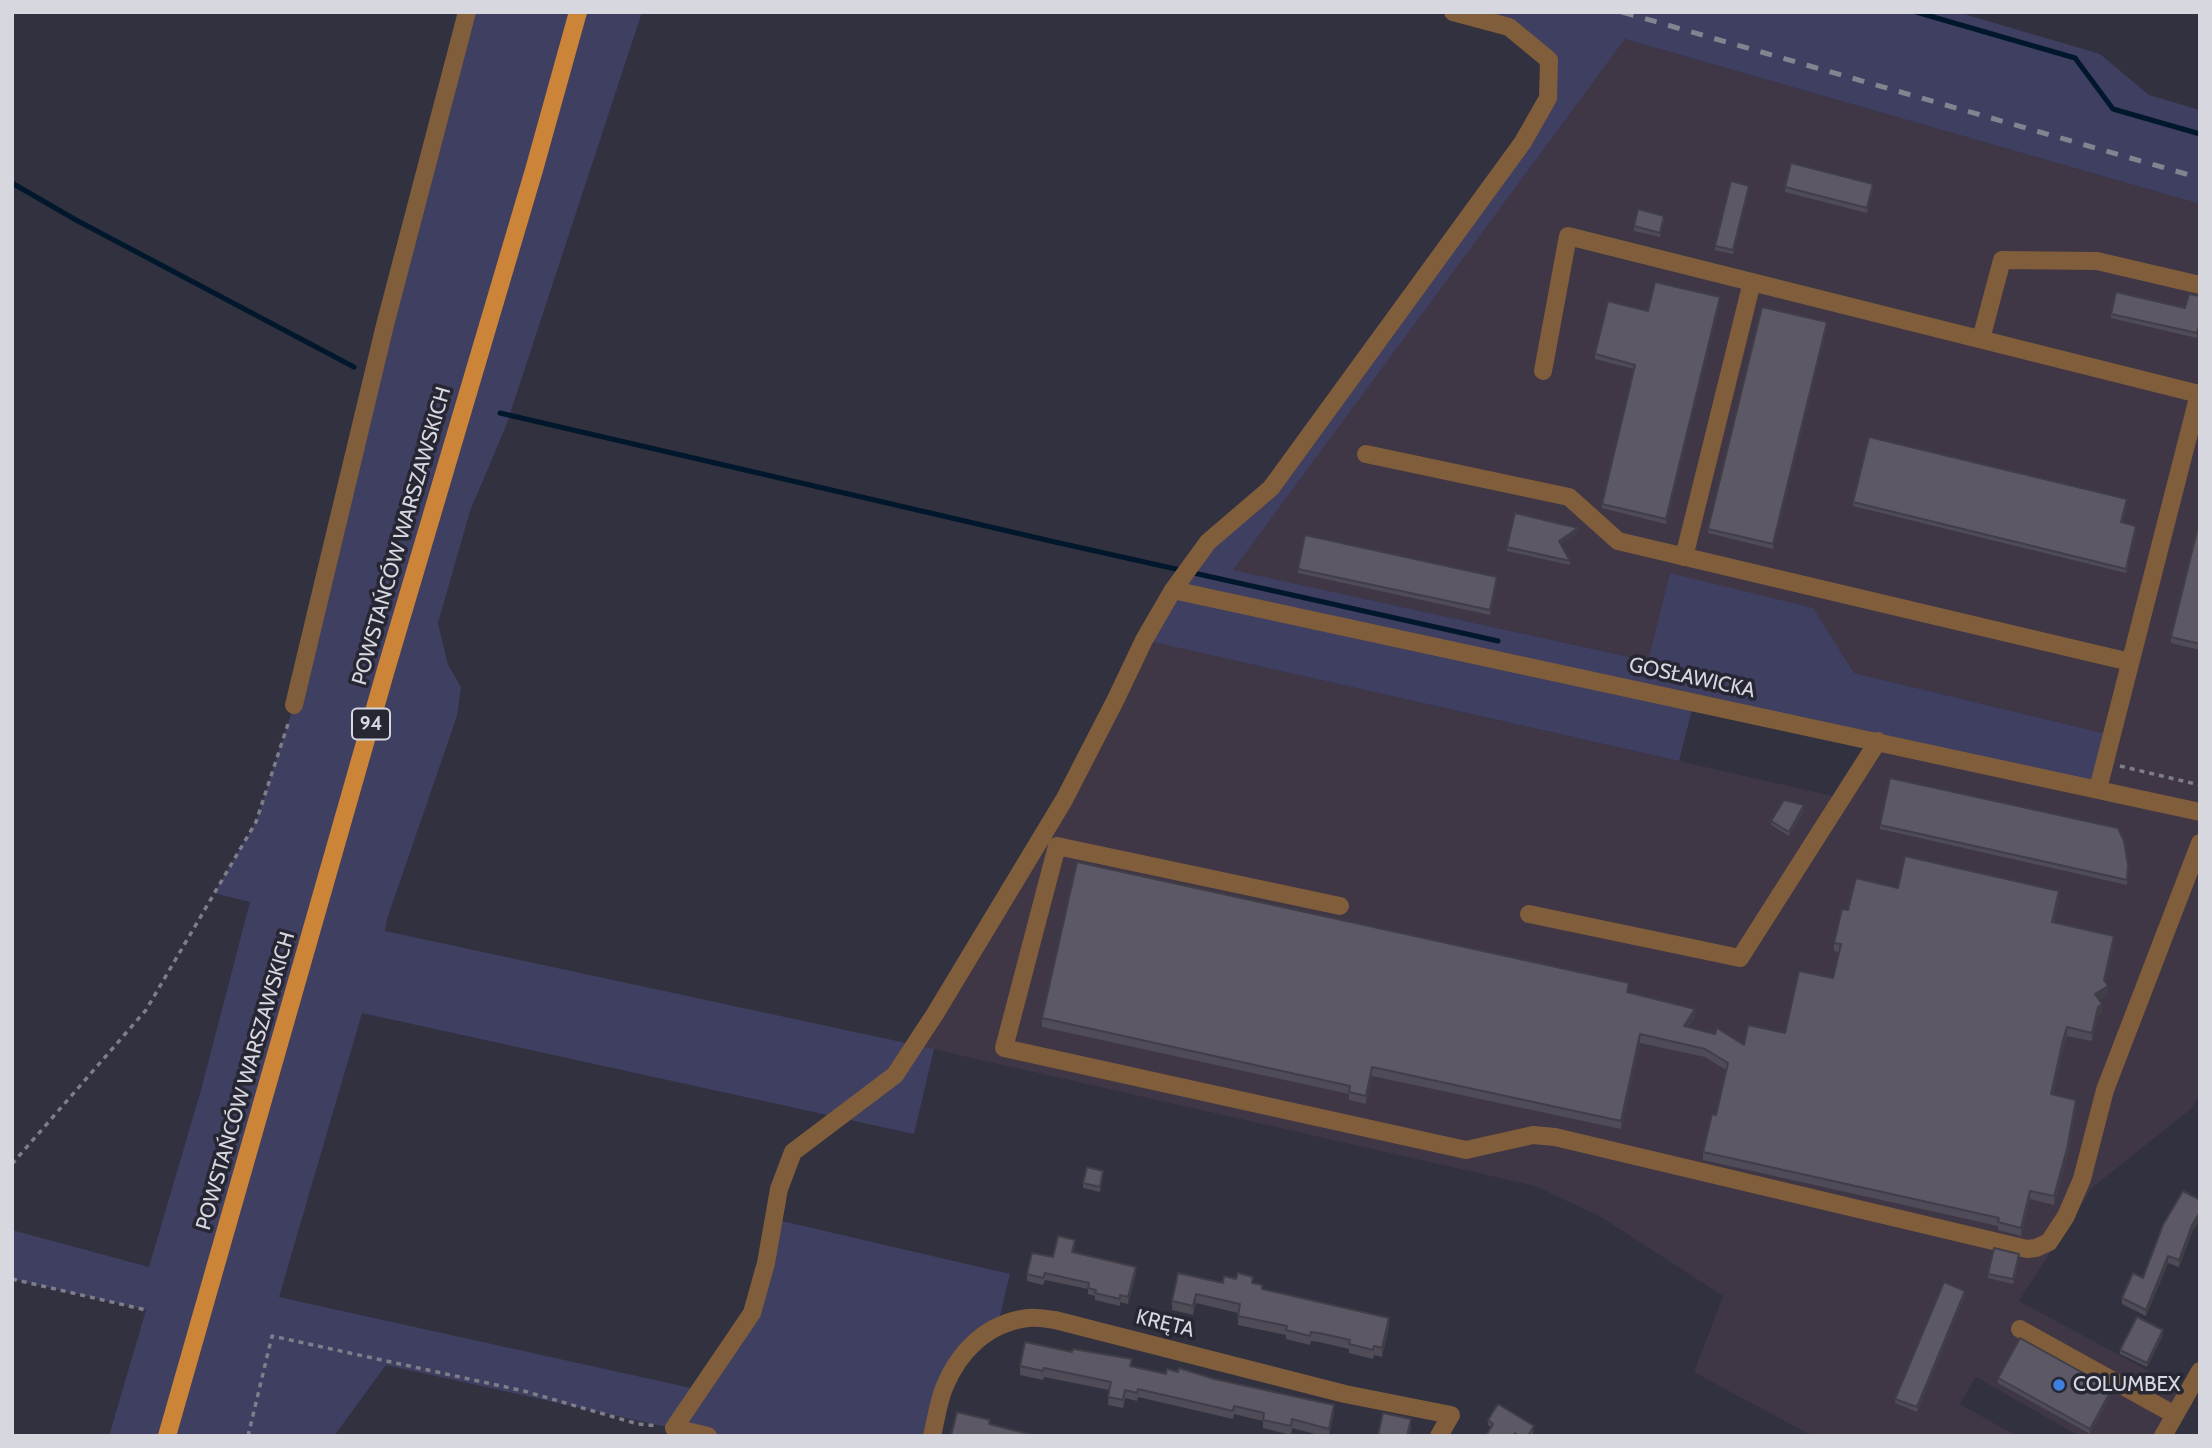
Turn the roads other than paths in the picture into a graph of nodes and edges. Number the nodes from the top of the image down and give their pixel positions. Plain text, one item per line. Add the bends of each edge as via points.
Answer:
1 (467, 12) edge
2 (578, 12) edge
3 (1453, 12) edge
4 (1752, 282) junction
5 (2200, 285) edge
6 (1981, 339) junction
7 (1543, 371) dead end
8 (2200, 393) edge
9 (1366, 454) dead end
10 (1684, 557) junction
11 (1173, 590) junction
12 (2130, 662) junction
13 (294, 705) road end
14 (1878, 741) junction
15 (2098, 789) junction
16 (2200, 812) edge
17 (2200, 843) edge
18 (1340, 906) dead end
19 (1529, 914) dead end
20 (2020, 1329) dead end
21 (2200, 1371) edge
22 (2175, 1415) junction
23 (167, 1436) edge
24 (708, 1436) edge
25 (932, 1436) edge
26 (1439, 1436) edge
27 (2163, 1436) edge

1 - 13 street via 385,325
2 - 23 main road, POWSTAŃCÓW WARSZAWSKICH / 94
3 - 11 street via 1508,27 1549,60 1548,98 1523,142 1271,488 1208,542
4 - 6 street
4 - 7 street via 1568,236
4 - 10 street
5 - 6 street via 2097,261 2002,260
6 - 8 street
8 - 12 street
9 - 10 street via 1569,497 1618,541
10 - 12 street
11 - 14 street, GOSŁAWICKA
11 - 24 street via 1063,800 895,1075 793,1152 779,1189 752,1313 674,1428
12 - 15 street
14 - 15 street, GOSŁAWICKA
14 - 19 street via 1740,958
15 - 16 street, GOSŁAWICKA
17 - 18 street via 2105,1090 2072,1204 2049,1242 2027,1249 1555,1137 1534,1135 1466,1150 1004,1048 1057,846
20 - 22 street
21 - 22 street
22 - 27 street
25 - 26 street, KRĘTA via 943,1389 959,1358 976,1339 1029,1318 1055,1320 1345,1394 1451,1415

